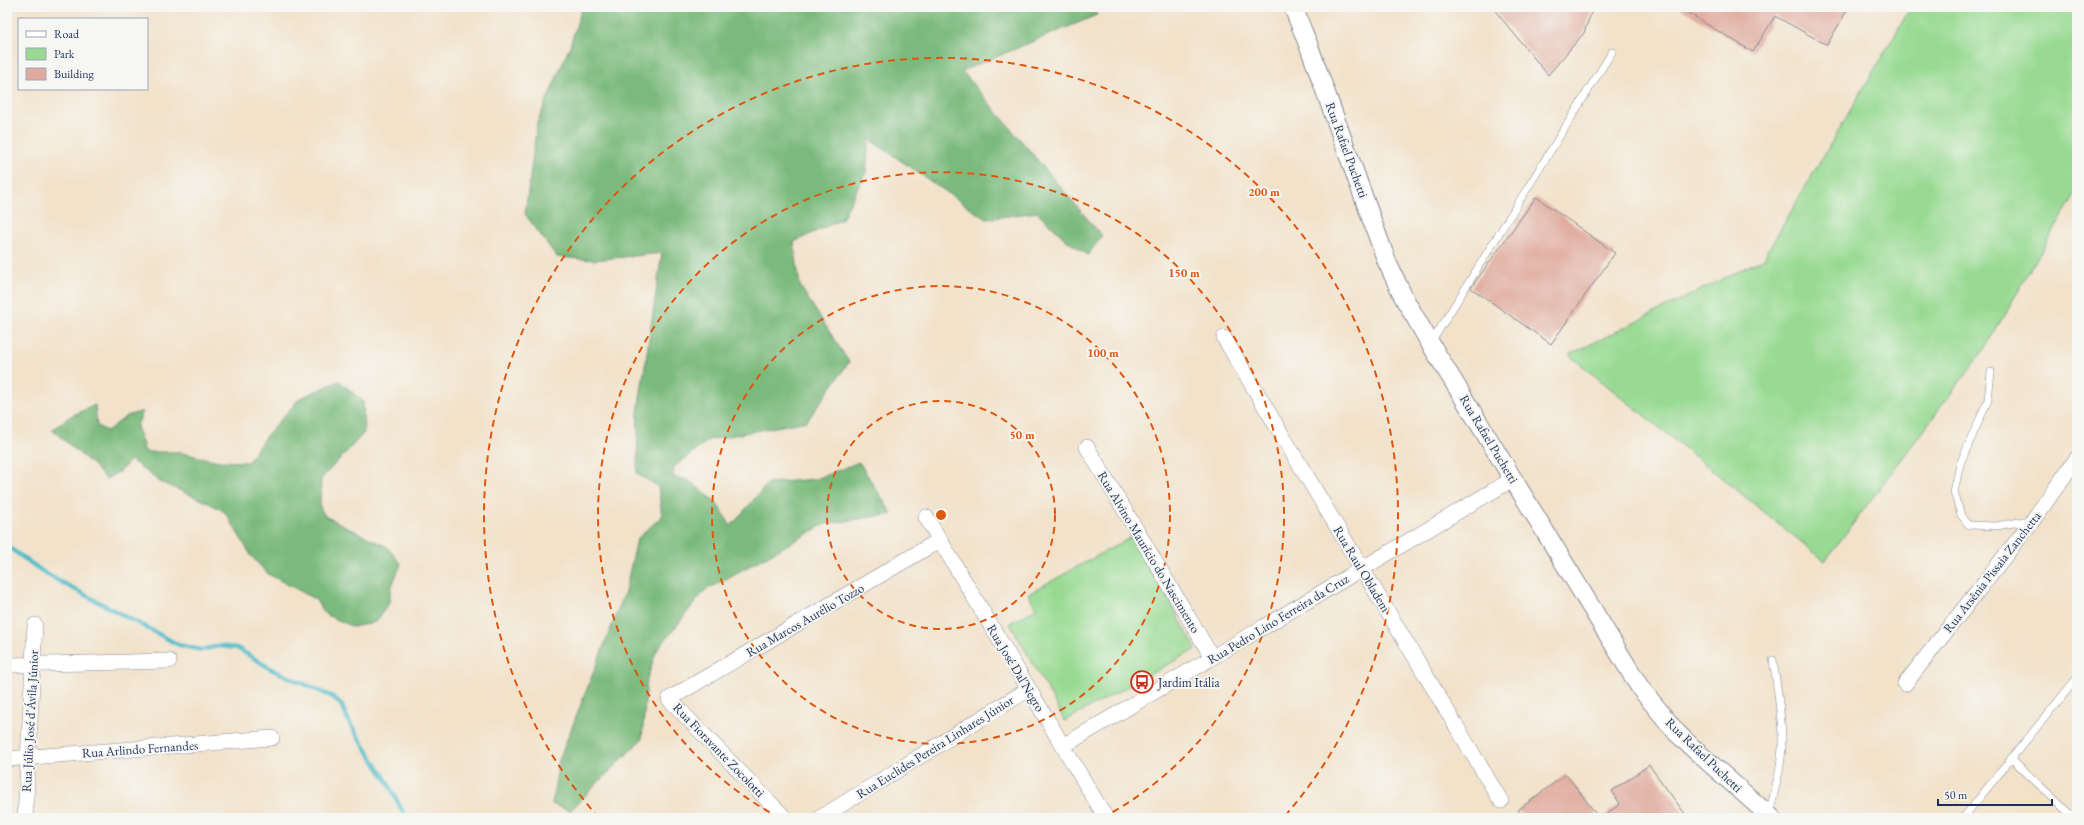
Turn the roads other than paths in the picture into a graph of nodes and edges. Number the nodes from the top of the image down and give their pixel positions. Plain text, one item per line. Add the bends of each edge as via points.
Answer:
1 (1293, 7) edge
2 (1612, 52) dead end
3 (1224, 338) dead end
4 (1430, 343) junction
5 (1991, 372) dead end
6 (1087, 447) dead end
7 (2077, 458) edge
8 (1513, 479) junction
9 (926, 517) dead end
10 (2033, 520) junction
11 (940, 540) junction
12 (1362, 569) junction
13 (35, 625) dead end
14 (1212, 657) junction
15 (1773, 660) dead end
16 (169, 661) dead end
17 (33, 663) junction
18 (7, 665) edge
19 (2077, 678) edge
20 (1905, 684) dead end
21 (1029, 689) junction
22 (669, 699) joint
23 (272, 738) dead end
24 (1063, 746) junction
25 (28, 757) junction
26 (2011, 758) junction
27 (7, 759) edge
28 (1500, 800) dead end
29 (1769, 817) edge
30 (25, 818) edge
31 (785, 818) edge
32 (820, 818) edge
33 (1106, 818) edge
34 (1963, 818) edge
35 (2074, 818) edge

1 - 4 street, Rua Rafael Puchetti via 1387,262
2 - 4 lane
3 - 12 street, Rua Raul Obladem
4 - 8 street, Rua Rafael Puchetti
5 - 10 lane via 1988,400 1960,464 1954,492 1961,516 1969,525 1996,526
6 - 14 street, Rua Alvino Maurício do Nascimento
7 - 10 street, Rua Arsênia Pissaia Zanchetta
8 - 12 street, Rua Pedro Lino Ferreira da Cruz
8 - 29 street, Rua Rafael Puchetti via 1626,666 1659,712 1696,751
9 - 11 street, Rua José Dal'Negro
10 - 20 street, Rua Arsênia Pissaia Zanchetta
11 - 21 street, Rua José Dal'Negro
11 - 22 street, Rua Marcos Aurélio Tozzo
12 - 14 street, Rua Pedro Lino Ferreira da Cruz
12 - 28 street, Rua Raul Obladem
13 - 17 street, Rua Júlio José d'Ávila Júnior
14 - 24 street, Rua Pedro Lino Ferreira da Cruz
15 - 29 lane via 1782,738 1778,776
16 - 17 street
17 - 18 street
17 - 25 street, Rua Júlio José d'Ávila Júnior
19 - 26 lane
21 - 24 street, Rua José Dal'Negro
21 - 32 street, Rua Euclides Pereira Linhares Júnior
22 - 31 street, Rua Fioravante Zocolotti
23 - 25 street, Rua Arlindo Fernandes
24 - 33 street, Rua José Dal'Negro
25 - 27 street, Rua Arlindo Fernandes
25 - 30 street, Rua Júlio José d'Ávila Júnior
26 - 34 lane
26 - 35 lane

